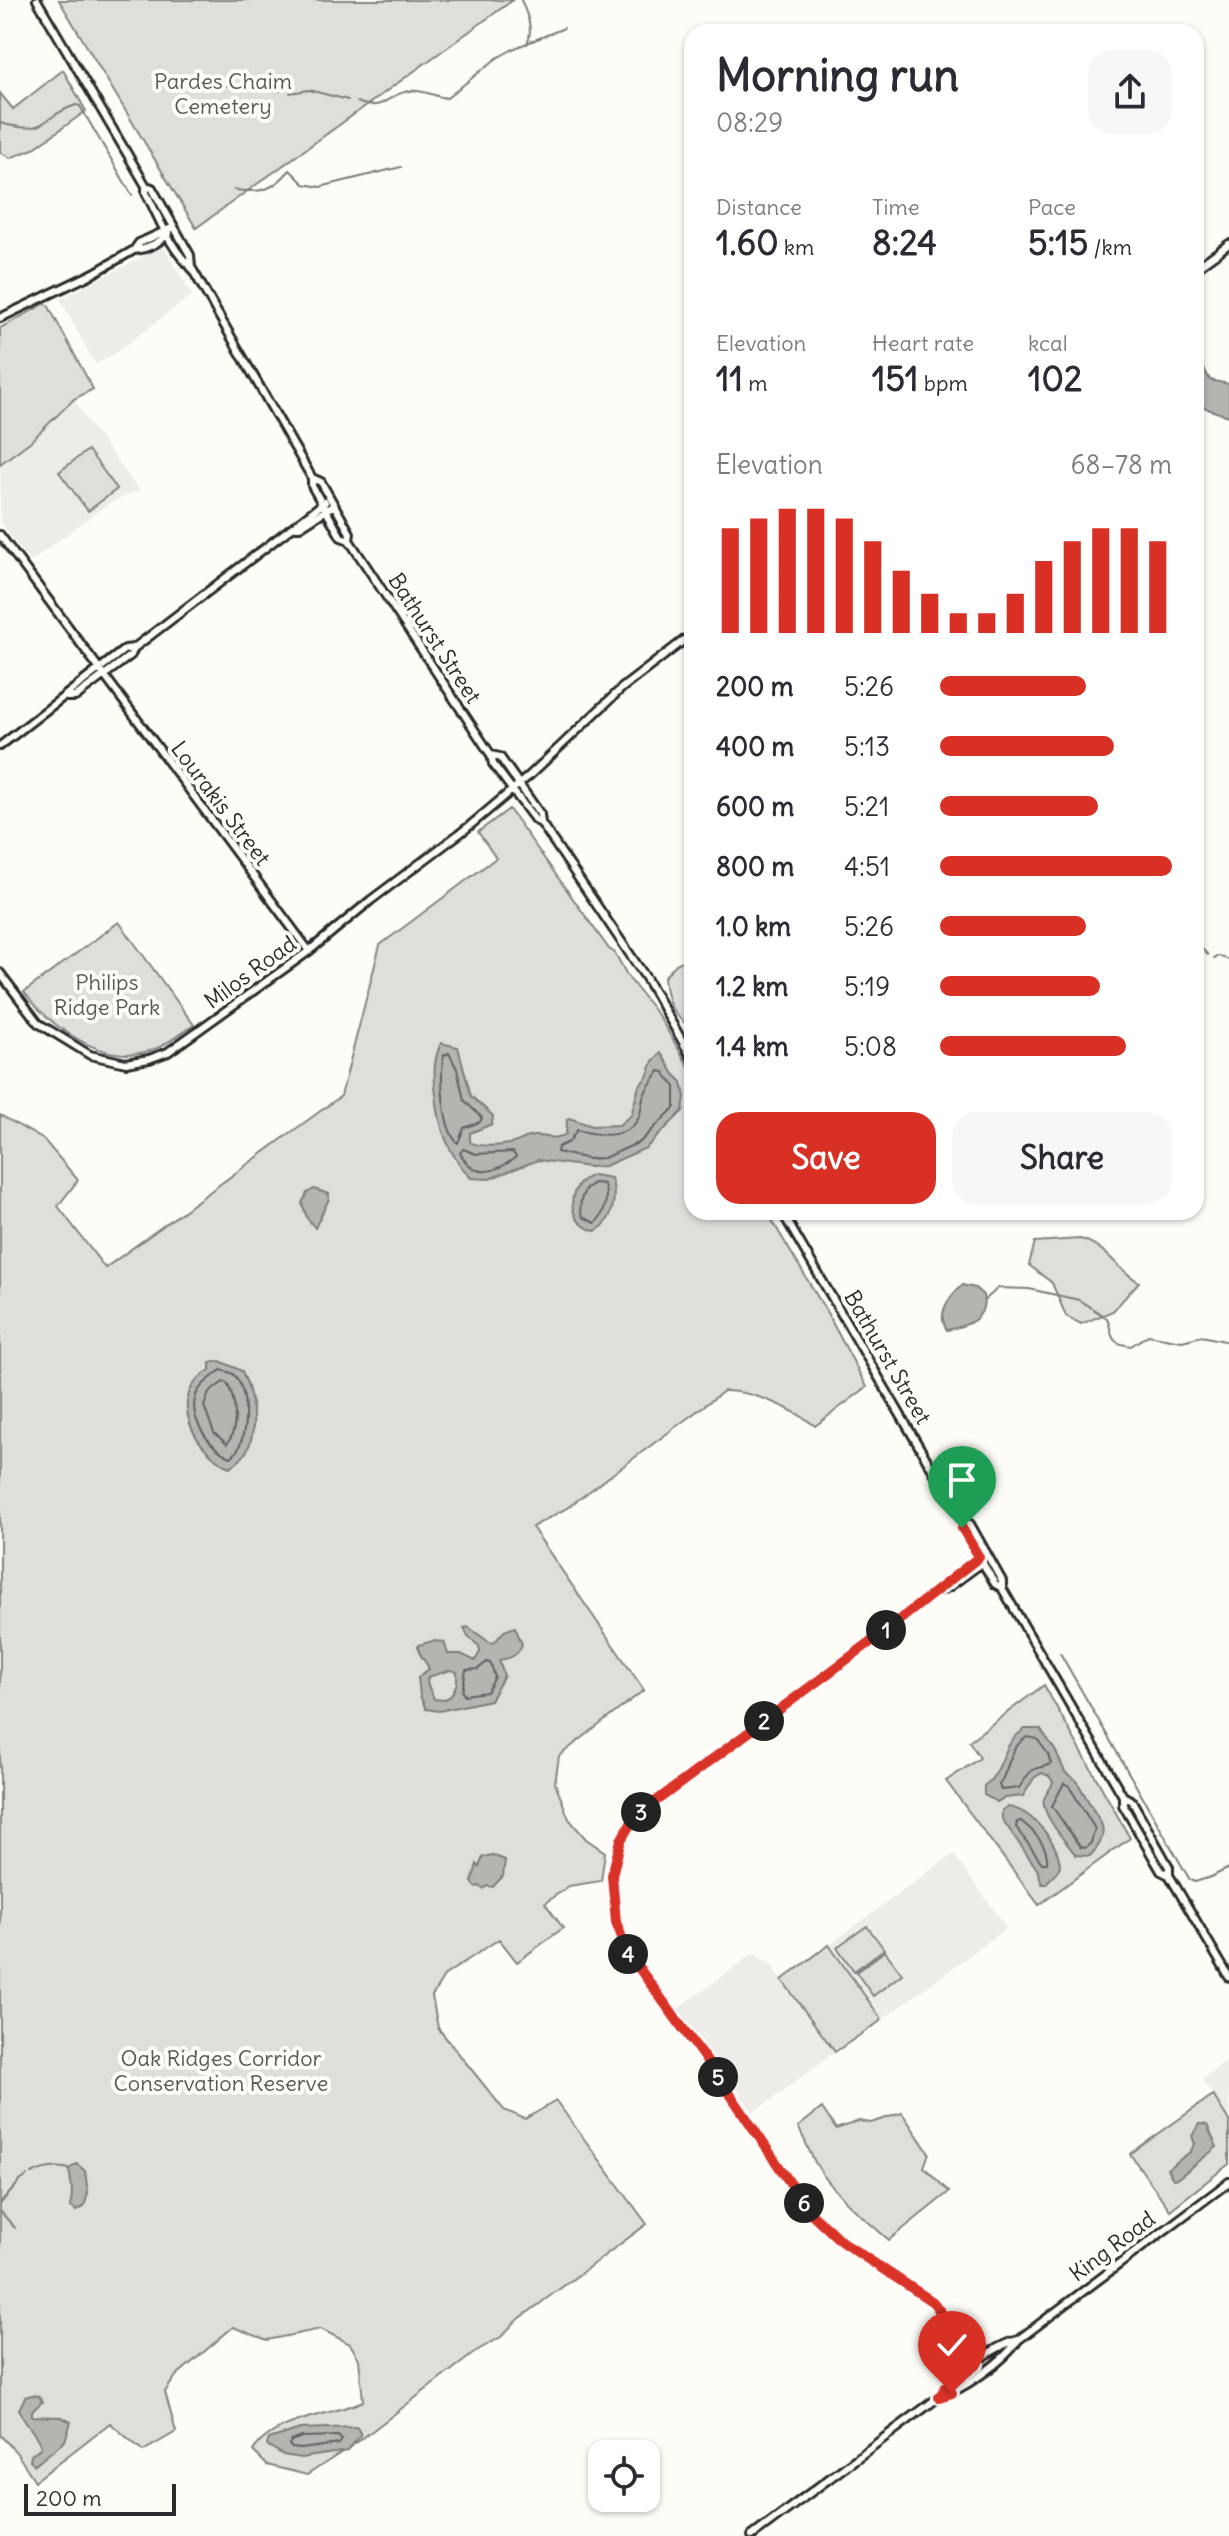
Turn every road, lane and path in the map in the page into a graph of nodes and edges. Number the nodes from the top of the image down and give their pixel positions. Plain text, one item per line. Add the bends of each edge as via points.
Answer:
1 (37, 0) edge
2 (146, 186) junction
3 (174, 227) junction
4 (167, 232) junction
5 (1229, 244) edge
6 (1204, 262) edge
7 (191, 267) junction
8 (0, 318) edge
9 (312, 478) junction
10 (332, 502) junction
11 (324, 507) junction
12 (0, 535) edge
13 (349, 540) junction
14 (684, 640) edge
15 (102, 672) junction
16 (0, 746) edge
17 (491, 755) junction
18 (519, 784) junction
19 (511, 790) junction
20 (541, 823) junction
21 (309, 951) junction
22 (0, 973) edge
23 (684, 1044) edge
24 (787, 1220) edge
25 (984, 1557) junction
26 (1229, 1977) edge
27 (1229, 2182) edge
28 (1018, 2340) junction
29 (977, 2364) junction
30 (939, 2397) junction
31 (752, 2536) edge

1 - 2 street, Bathurst Street
2 - 3 street, Bathurst Street
2 - 4 street, Bathurst Street
3 - 4 street
3 - 7 street, Bathurst Street
4 - 7 street, Bathurst Street
4 - 8 street via 143,249
5 - 6 street
7 - 9 street, Bathurst Street
9 - 10 street, Bathurst Street via 321,482
9 - 11 street, Bathurst Street
10 - 11 street
10 - 13 street, Bathurst Street
11 - 13 street, Bathurst Street via 341,537
11 - 15 street
12 - 15 street, Lourakis Street
13 - 17 street, Bathurst Street
14 - 18 street, Milos Road via 622,688
15 - 16 street via 75,697 66,697
15 - 21 street, Lourakis Street
17 - 18 street, Bathurst Street via 500,757
17 - 19 street, Bathurst Street
18 - 19 street, Milos Road
18 - 20 street, Bathurst Street
19 - 20 street, Bathurst Street
19 - 21 street, Milos Road
20 - 23 street, Bathurst Street
21 - 22 street, Milos Road via 168,1052 126,1063 90,1055 38,1023
24 - 25 street, Bathurst Street via 962,1520 970,1524
25 - 26 street, Bathurst Street via 995,1584 1123,1796 1132,1801
25 - 29 street via 644,1810 617,1849 612,1890 618,1930 628,1953 809,2211 842,2242 933,2302
27 - 28 street, King Road
28 - 29 street, King Road via 1004,2343
28 - 30 street, King Road via 1010,2352
29 - 30 street, King Road
30 - 31 street, King Road

